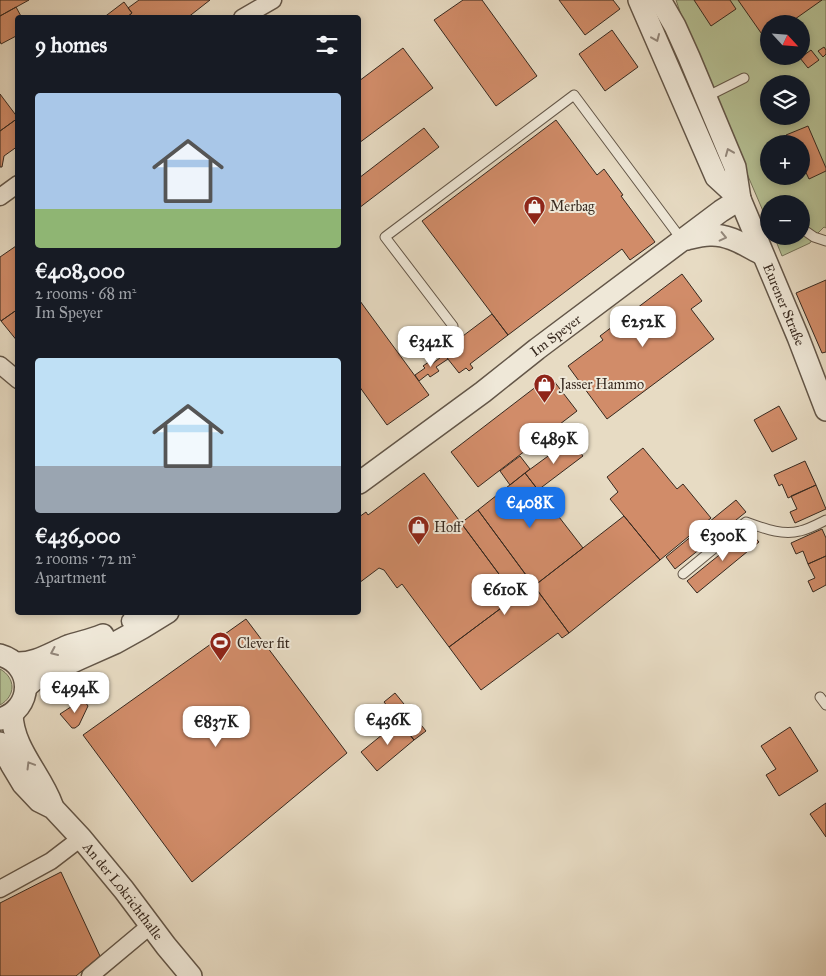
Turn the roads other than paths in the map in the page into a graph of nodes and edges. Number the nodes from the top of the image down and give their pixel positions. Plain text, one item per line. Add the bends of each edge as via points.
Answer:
1 (273, 0) edge
2 (652, 6) edge
3 (247, 15) edge
4 (744, 78) dead end
5 (696, 103) junction
6 (15, 186) edge
7 (0, 197) edge
8 (740, 200) junction
9 (810, 234) edge
10 (682, 240) junction
11 (826, 240) edge
12 (762, 254) junction
13 (454, 326) dead end
14 (821, 380) edge
15 (826, 410) edge
16 (363, 477) edge
17 (826, 520) edge
18 (683, 574) dead end
19 (138, 615) edge
20 (163, 615) edge
21 (8, 659) edge
22 (26, 687) junction
23 (820, 696) dead end
24 (826, 705) edge
25 (6, 716) edge
26 (0, 743) edge
27 (53, 808) junction
28 (81, 838) junction
29 (0, 889) edge
30 (151, 925) junction
31 (90, 976) edge
32 (191, 976) edge

1 - 3 street
2 - 5 street, Eurener Straße via 675,26
4 - 5 lane
5 - 8 street, Eurener Straße via 716,177
6 - 7 street
8 - 10 street, Im Speyer
8 - 12 street, Eurener Straße
9 - 11 lane
10 -> 12 street via 712,234 733,239
10 - 13 lane via 574,95 385,237
10 - 16 street, Im Speyer via 483,392
12 - 14 street, Eurener Straße
14 - 15 street, Eurener Straße
17 - 18 lane via 799,532 783,532 746,522
19 -> 21 street via 93,639 45,657 29,662
20 - 22 street via 115,644 34,680
21 - 22 street via 23,672
22 - 25 street via 22,701
23 - 24 lane
27 -> 25 street, An der Lokrichthalle
26 - 27 street, An der Lokrichthalle via 23,784 39,801
27 - 28 street, An der Lokrichthalle
28 - 29 street via 51,861
28 - 30 street, An der Lokrichthalle
30 - 31 street
30 - 32 street, An der Lokrichthalle

